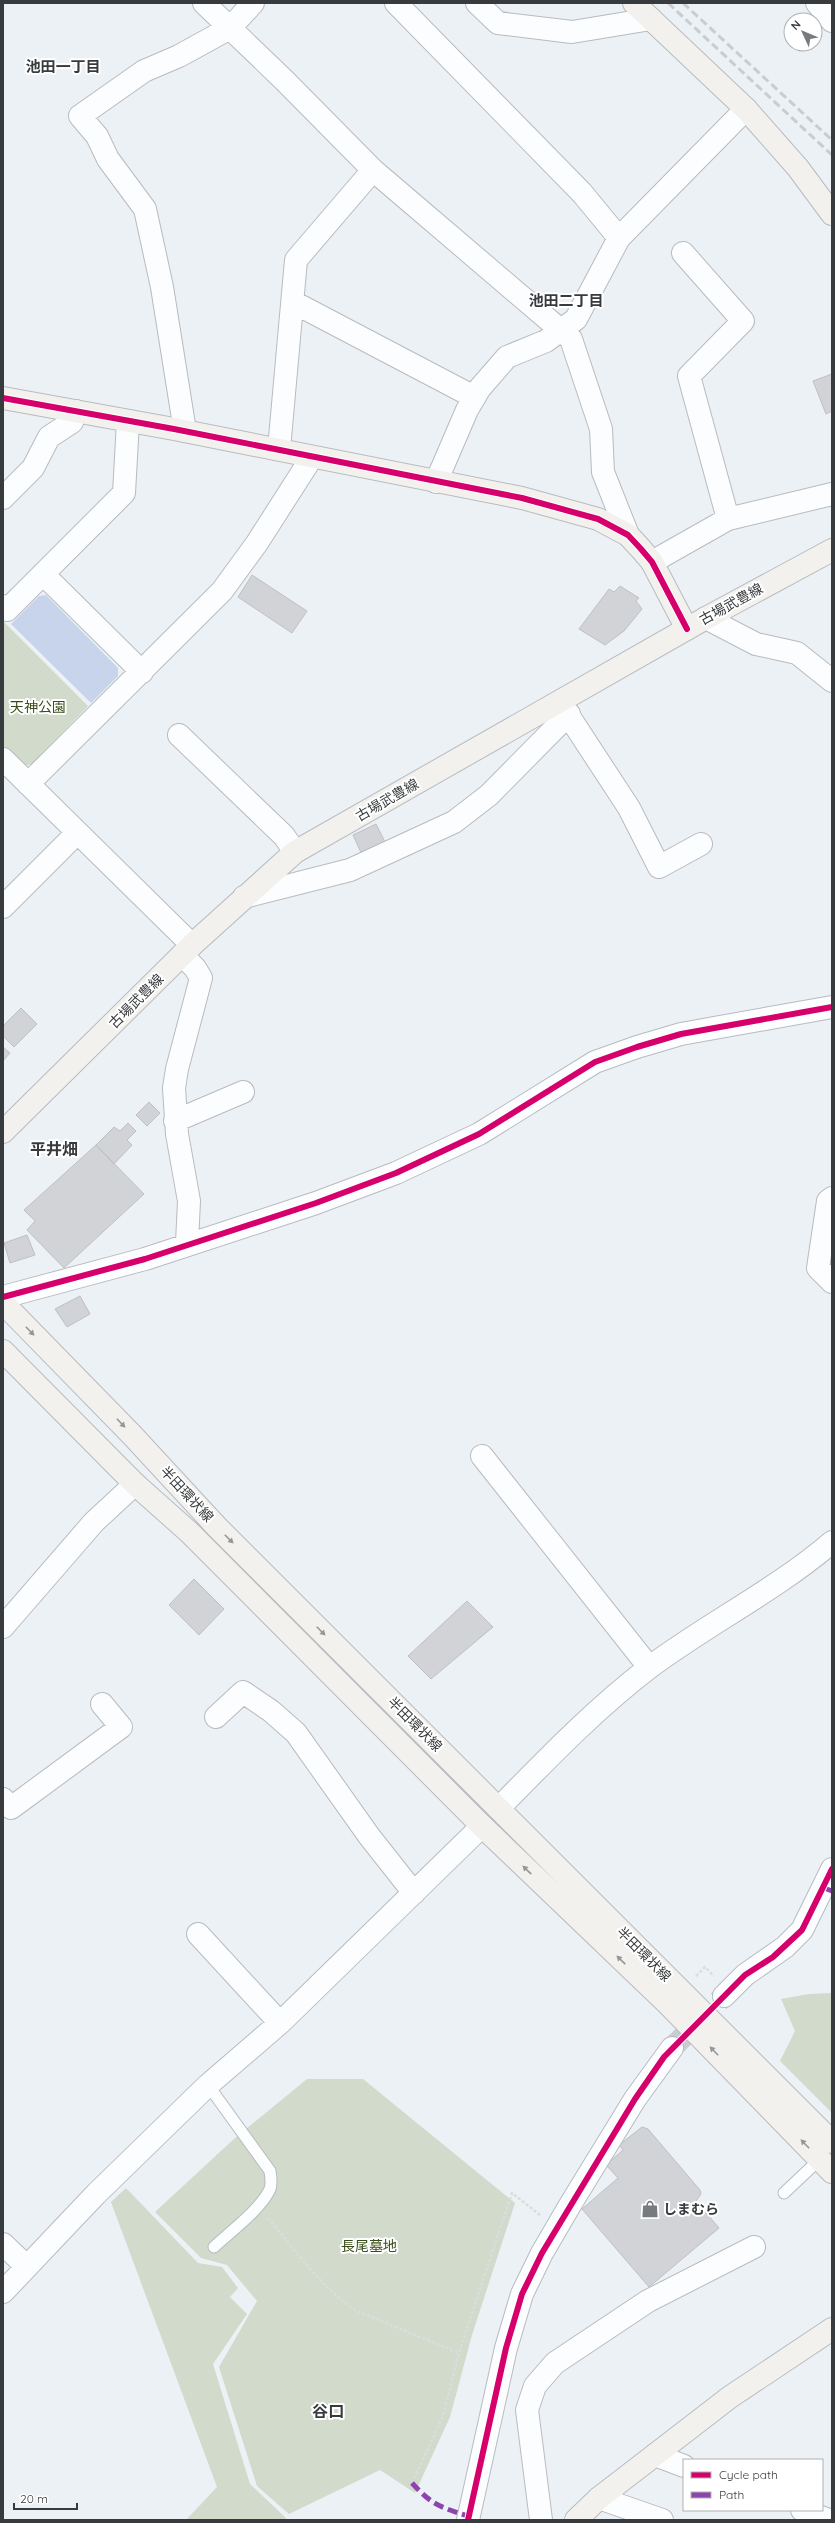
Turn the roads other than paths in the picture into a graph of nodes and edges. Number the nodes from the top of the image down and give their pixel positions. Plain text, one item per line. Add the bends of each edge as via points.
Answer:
1 (204, 3) edge
2 (253, 3) edge
3 (477, 3) edge
4 (634, 3) edge
5 (402, 5) edge
6 (651, 19) junction
7 (230, 28) junction
8 (746, 109) junction
9 (373, 170) junction
10 (832, 214) edge
11 (619, 238) junction
12 (683, 252) dead end
13 (293, 302) junction
14 (561, 329) junction
15 (474, 397) junction
16 (3, 398) edge
17 (76, 411) junction
18 (128, 421) junction
19 (185, 431) junction
20 (279, 450) junction
21 (312, 457) junction
22 (436, 482) junction
23 (832, 494) edge
24 (3, 498) edge
25 (728, 519) junction
26 (628, 535) junction
27 (832, 550) edge
28 (652, 562) junction
29 (42, 574) junction
30 (3, 606) edge
31 (706, 618) junction
32 (687, 628) junction
33 (142, 672) junction
34 (832, 681) edge
35 (564, 708) junction
36 (179, 735) dead end
37 (3, 759) edge
38 (28, 784) junction
39 (77, 833) junction
40 (701, 844) dead end
41 (295, 852) junction
42 (244, 897) junction
43 (3, 907) edge
44 (187, 950) junction
45 (832, 1007) edge
46 (243, 1092) dead end
47 (175, 1121) junction
48 (3, 1132) edge
49 (832, 1198) edge
50 (187, 1243) junction
51 (832, 1282) edge
52 (3, 1297) edge
53 (3, 1303) edge
54 (3, 1351) edge
55 (482, 1456) dead end
56 (135, 1484) junction
57 (832, 1542) edge
58 (3, 1627) edge
59 (649, 1667) junction
60 (102, 1704) dead end
61 (216, 1717) dead end
62 (3, 1800) edge
63 (499, 1808) junction
64 (482, 1826) junction
65 (832, 1869) edge
66 (414, 1893) junction
67 (198, 1934) dead end
68 (724, 1996) tunnel mouth
69 (280, 2023) junction
70 (672, 2048) tunnel mouth
71 (208, 2086) junction
72 (832, 2142) edge
73 (826, 2166) edge
74 (784, 2193) dead end
75 (3, 2244) edge
76 (214, 2247) dead end
77 (754, 2247) dead end
78 (26, 2266) junction
79 (3, 2292) edge
80 (830, 2336) edge
81 (655, 2455) junction
82 (683, 2466) edge
83 (599, 2498) junction
84 (805, 2511) edge
85 (468, 2520) edge
86 (541, 2520) edge
87 (576, 2520) edge
88 (662, 2520) edge
89 (829, 2520) edge

1 - 7 street
2 - 7 street
3 - 6 street via 498,23 572,32
4 - 6 main road
5 - 11 street via 582,193
6 - 8 main road
7 - 9 street
7 - 19 street via 179,56 144,71 80,116 97,136 108,159 144,209 162,287
8 - 10 main road via 798,168
8 - 11 street
9 - 13 street via 296,260
9 - 14 street
11 - 14 street via 576,319
12 - 25 street via 744,321 689,376
13 - 15 street
13 - 20 street
14 - 15 street via 546,341 507,357
14 - 26 street via 571,339 588,386 601,429 603,472
15 - 22 street
16 - 17 main road
17 - 18 main road
17 - 24 street via 72,422 49,437 33,468
18 - 19 main road
18 - 29 street via 124,493
19 - 20 main road
20 - 21 main road
21 - 22 main road
21 - 33 street via 257,543 222,591
22 - 26 main road via 522,498 598,519
23 - 25 street
25 - 28 street
26 - 28 main road
27 - 31 main road, 古場武豊線
28 - 32 main road
29 - 30 street via 7,610
29 - 33 street
31 - 32 main road, 古場武豊線
31 - 34 street via 756,644 797,653
32 - 35 main road, 古場武豊線
33 - 38 street
35 - 40 street via 628,808 659,867
35 - 41 main road, 古場武豊線
35 - 42 street via 489,794 454,822 350,870
36 - 41 street via 284,836
37 - 38 street
38 - 39 street
39 - 43 street
39 - 44 street
41 - 42 main road, 古場武豊線
42 - 44 main road, 古場武豊線
44 - 47 street via 201,978 177,1069 174,1088
44 - 48 main road, 古場武豊線
45 - 50 street via 681,1034 595,1062 479,1134 396,1173 316,1203
46 - 47 street
47 - 50 street via 189,1201
49 - 51 street via 828,1201 818,1268
50 - 52 street via 145,1259
53 -> 63 main road, 半田環状線 via 132,1434 218,1527
54 - 56 main road, 半田環状線
55 - 59 street
56 - 58 street via 94,1522
56 - 64 main road, 半田環状線 via 190,1533
57 - 59 street via 803,1567
59 - 63 street via 548,1756
60 - 62 street via 121,1727 11,1808
61 - 66 street via 243,1692 296,1733 369,1836
63 - 72 main road, 半田環状線
64 - 66 street
73 -> 64 main road, 半田環状線 via 668,2004
65 - 68 street via 802,1930 785,1947 745,1975
66 - 69 street
67 - 69 street
69 - 71 street
70 - 85 street via 635,2099 556,2228 522,2294 506,2348
71 - 76 lane via 270,2171 270,2189 258,2206
71 - 78 street
73 - 74 lane
75 - 78 street
77 - 86 street via 648,2301 555,2363 535,2386 527,2410
78 - 79 street
80 - 81 main road via 730,2397
81 - 82 street
81 - 83 main road
83 - 87 main road
83 - 88 street
84 - 89 street

